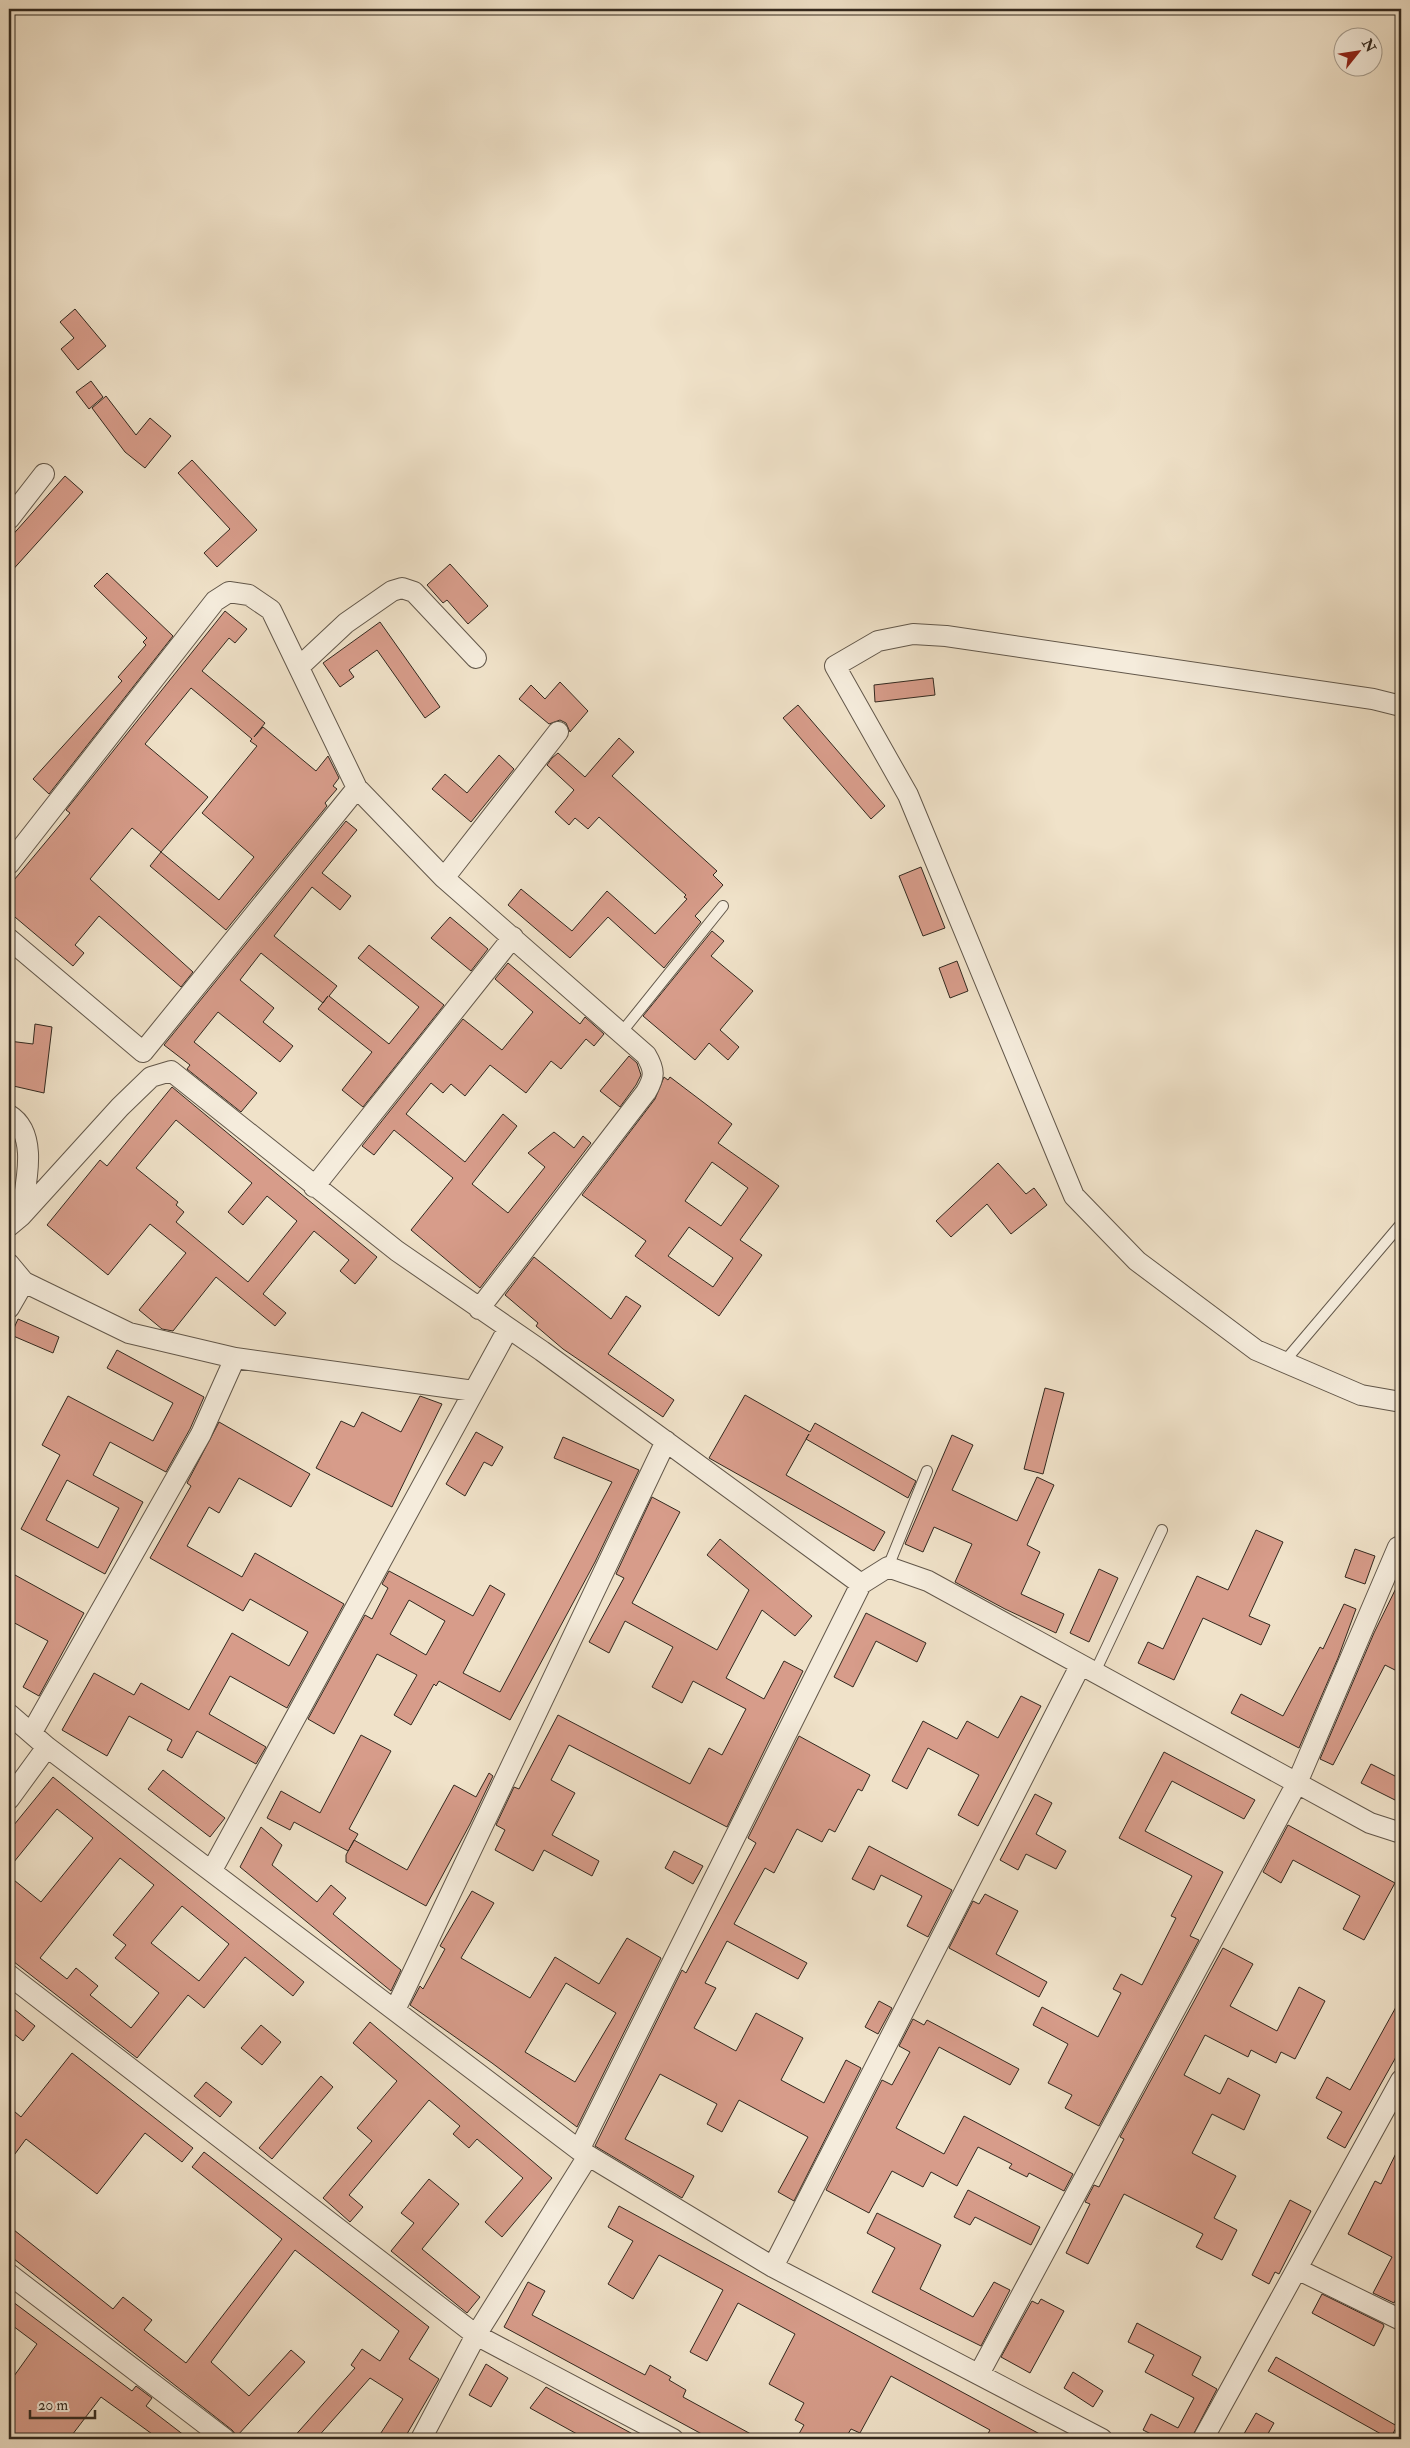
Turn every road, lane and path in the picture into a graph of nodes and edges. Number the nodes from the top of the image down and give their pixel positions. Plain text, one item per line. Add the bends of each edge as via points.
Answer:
1 (44, 474) dead end
2 (9, 519) edge
3 (476, 658) dead end
4 (299, 667) junction
5 (1401, 706) edge
6 (558, 732) dead end
7 (357, 788) junction
8 (9, 864) edge
9 (444, 878) junction
10 (723, 906) dead end
11 (513, 937) junction
12 (9, 939) edge
13 (621, 1033) junction
14 (143, 1052) junction
15 (171, 1071) junction
16 (9, 1115) edge
17 (314, 1187) junction
18 (15, 1221) edge
19 (1401, 1224) edge
20 (9, 1264) edge
21 (24, 1282) junction
22 (9, 1308) edge
23 (479, 1310) junction
24 (508, 1329) junction
25 (234, 1358) junction
26 (1284, 1362) junction
27 (474, 1391) junction
28 (1401, 1402) edge
29 (666, 1441) junction
30 (927, 1471) dead end
31 (1162, 1530) dead end
32 (1398, 1546) dead end
33 (888, 1567) junction
34 (861, 1584) junction
35 (1087, 1669) junction
36 (9, 1714) edge
37 (32, 1732) junction
38 (48, 1747) junction
39 (1297, 1783) junction
40 (9, 1799) edge
41 (1401, 1833) edge
42 (212, 1870) junction
43 (9, 1975) edge
44 (395, 2010) junction
45 (1401, 2080) edge
46 (583, 2153) junction
47 (773, 2267) junction
48 (1297, 2270) junction
49 (9, 2274) edge
50 (1401, 2320) edge
51 (476, 2335) junction
52 (978, 2374) junction
53 (225, 2439) edge
54 (421, 2439) edge
55 (673, 2439) edge
56 (1102, 2439) edge
57 (1203, 2439) edge

1 - 2 street
3 - 4 street via 414,592 402,588 392,591 346,623
4 - 7 street
4 - 8 street via 271,610 249,595 230,592 215,601
5 - 26 street via 1178,669 930,635 913,634 878,641 835,666 908,795 1074,1196 1137,1261 1256,1350
6 - 9 street
7 - 9 street
7 - 14 street
9 - 11 street
10 - 13 lane
11 - 13 street
11 - 17 street
12 - 14 street
13 - 23 street via 646,1055 652,1065 653,1080
14 - 15 street
15 - 17 street
15 - 18 street via 150,1077
16 - 18 street via 16,1119 26,1137 27,1167
17 - 23 street
19 - 26 lane
20 - 21 street
21 - 22 street
21 - 25 street via 129,1334
23 - 24 street
24 - 27 street
24 - 29 street
25 - 27 street
25 - 37 street via 201,1434
26 - 28 street via 1361,1395
27 - 42 street
29 - 34 street
29 - 44 street
30 - 33 lane
31 - 35 lane
32 - 39 street
33 - 34 street
33 - 35 street via 928,1581
34 - 46 street
35 - 39 street
35 - 47 street
36 - 37 street
37 - 38 street
38 - 40 street
38 - 42 street
39 - 41 street via 1370,1824
39 - 52 street
42 - 44 street
43 - 51 street
44 - 46 street
45 - 48 street
46 - 47 street
46 - 51 street
47 - 52 street
48 - 50 street
48 - 57 street
49 - 53 street
51 - 54 street
51 - 55 street
52 - 56 street

